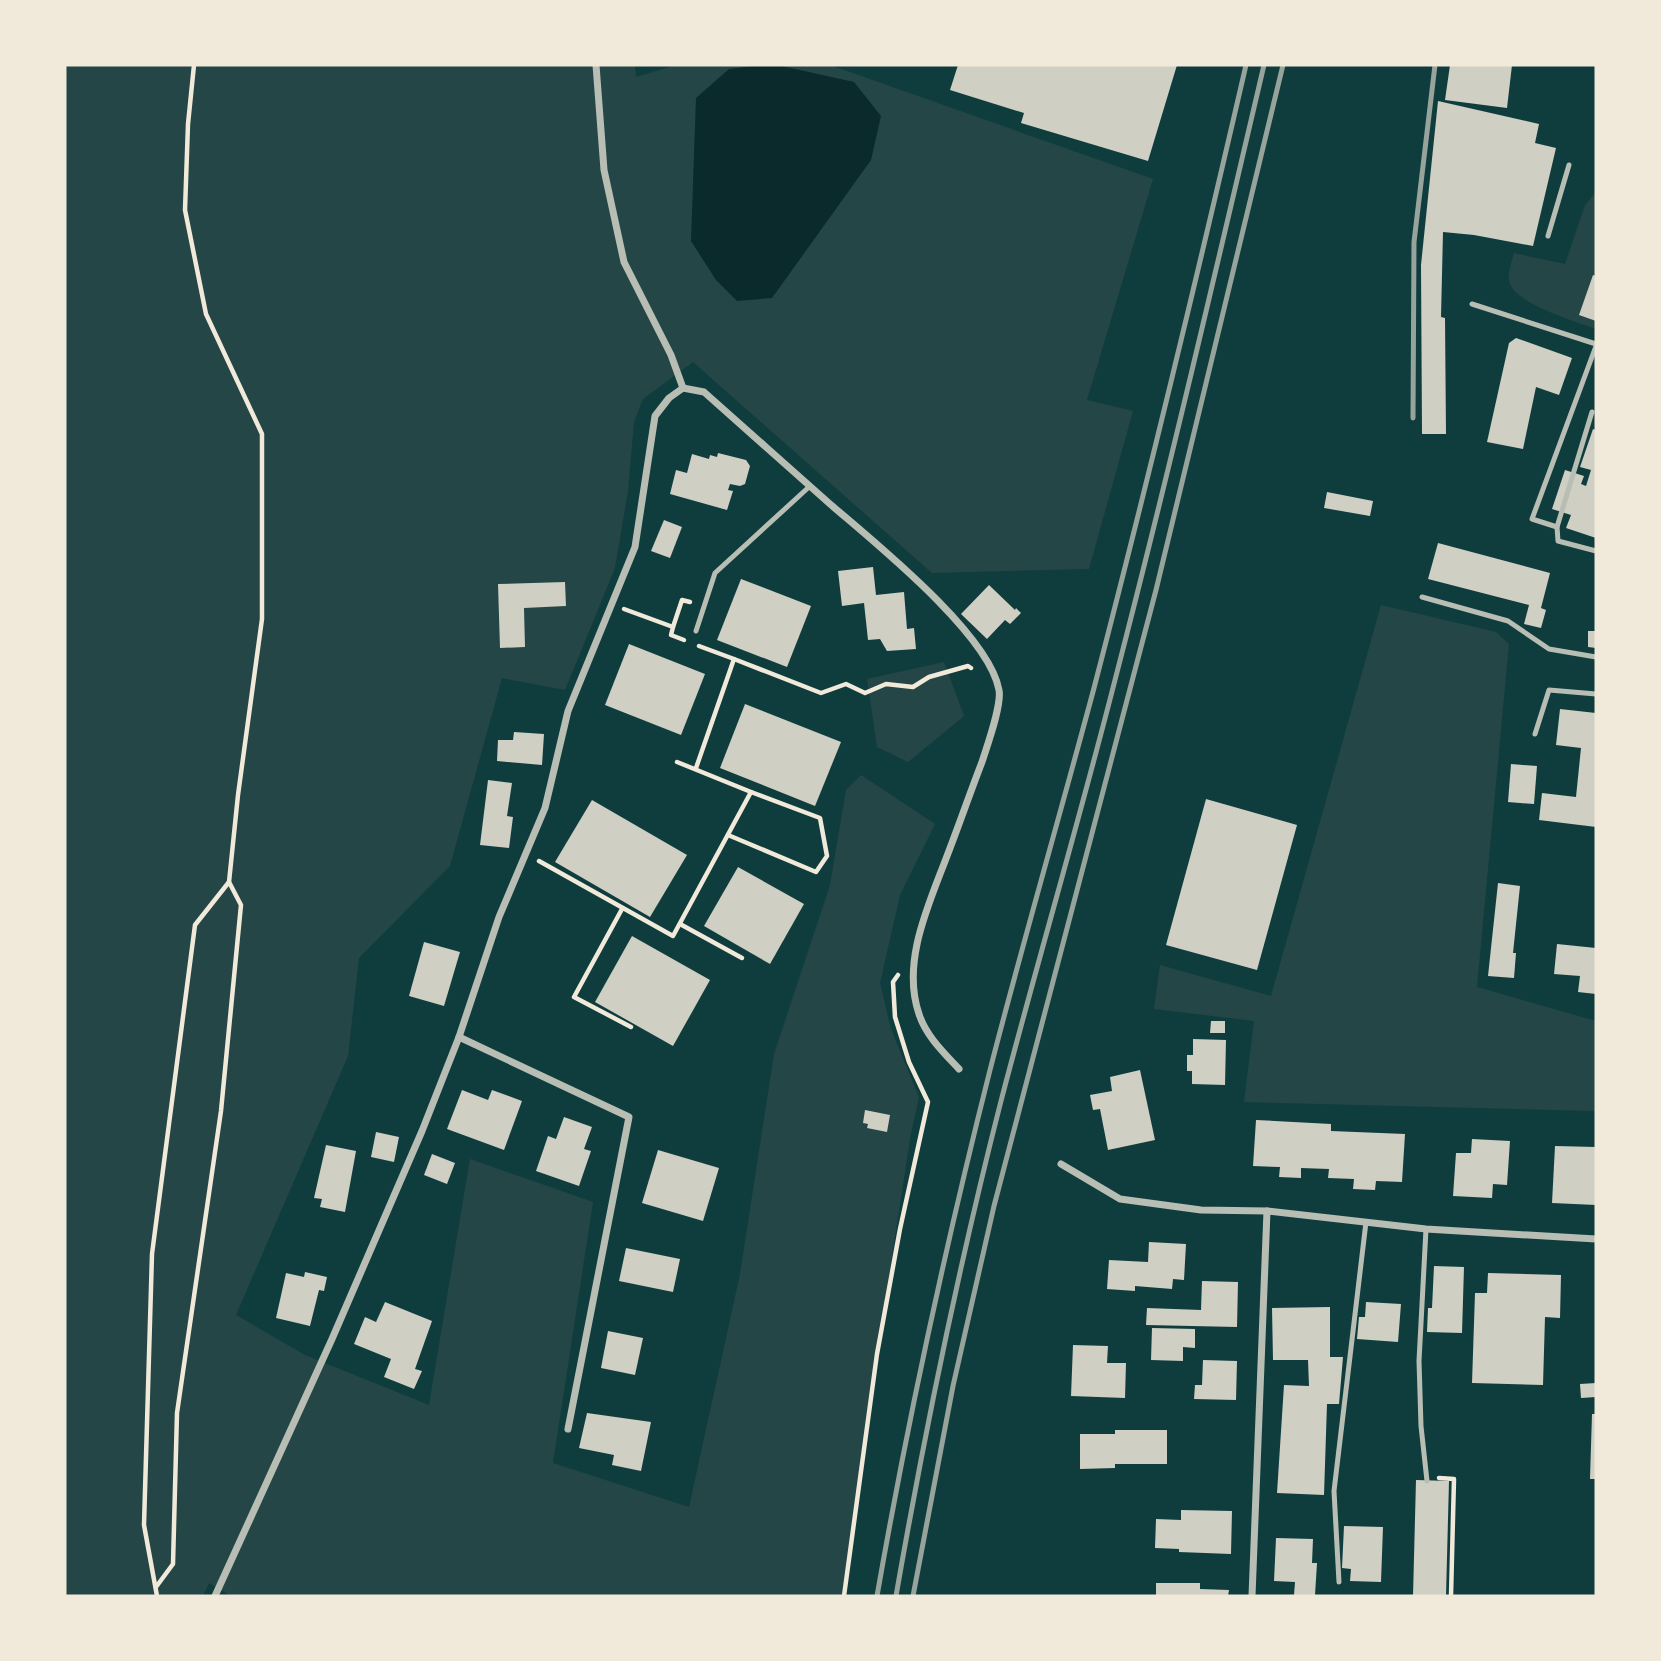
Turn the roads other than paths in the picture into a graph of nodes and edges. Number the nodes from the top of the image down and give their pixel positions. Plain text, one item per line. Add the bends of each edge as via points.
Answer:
1 (596, 65) edge
2 (1569, 164) dead end
3 (1548, 236) dead end
4 (1472, 304) dead end
5 (1596, 345) edge
6 (683, 388) junction
7 (1592, 412) dead end
8 (810, 486) junction
9 (1557, 527) junction
10 (1596, 551) edge
11 (1422, 597) dead end
12 (696, 631) dead end
13 (1596, 657) edge
14 (1596, 694) edge
15 (1535, 734) dead end
16 (459, 1037) junction
17 (959, 1069) dead end
18 (1061, 1164) dead end
19 (1267, 1211) junction
20 (1366, 1222) junction
21 (1426, 1229) junction
22 (1596, 1239) edge
23 (568, 1429) dead end
24 (1427, 1481) dead end
25 (1339, 1581) dead end
26 (215, 1596) edge
27 (1252, 1596) edge

1 - 6 street via 604,170 624,262
2 - 3 lane
4 - 5 lane
5 - 9 lane via 1532,519
6 - 8 street via 704,392
6 - 16 street via 655,416 635,547 568,711 545,808 499,917
7 - 9 lane
8 - 12 lane via 715,573
8 - 17 street via 922,584 989,665 999,692 990,738 934,892 915,960 919,1014
9 - 10 lane via 1558,541
11 - 13 lane via 1508,621 1549,649
14 - 15 lane via 1549,690
16 - 23 street via 629,1116
16 - 26 street via 338,1326
18 - 19 street via 1120,1199 1201,1210
19 - 20 street
19 - 27 street
20 - 21 street
20 - 25 lane via 1334,1491
21 - 22 street
21 - 24 lane via 1419,1361

